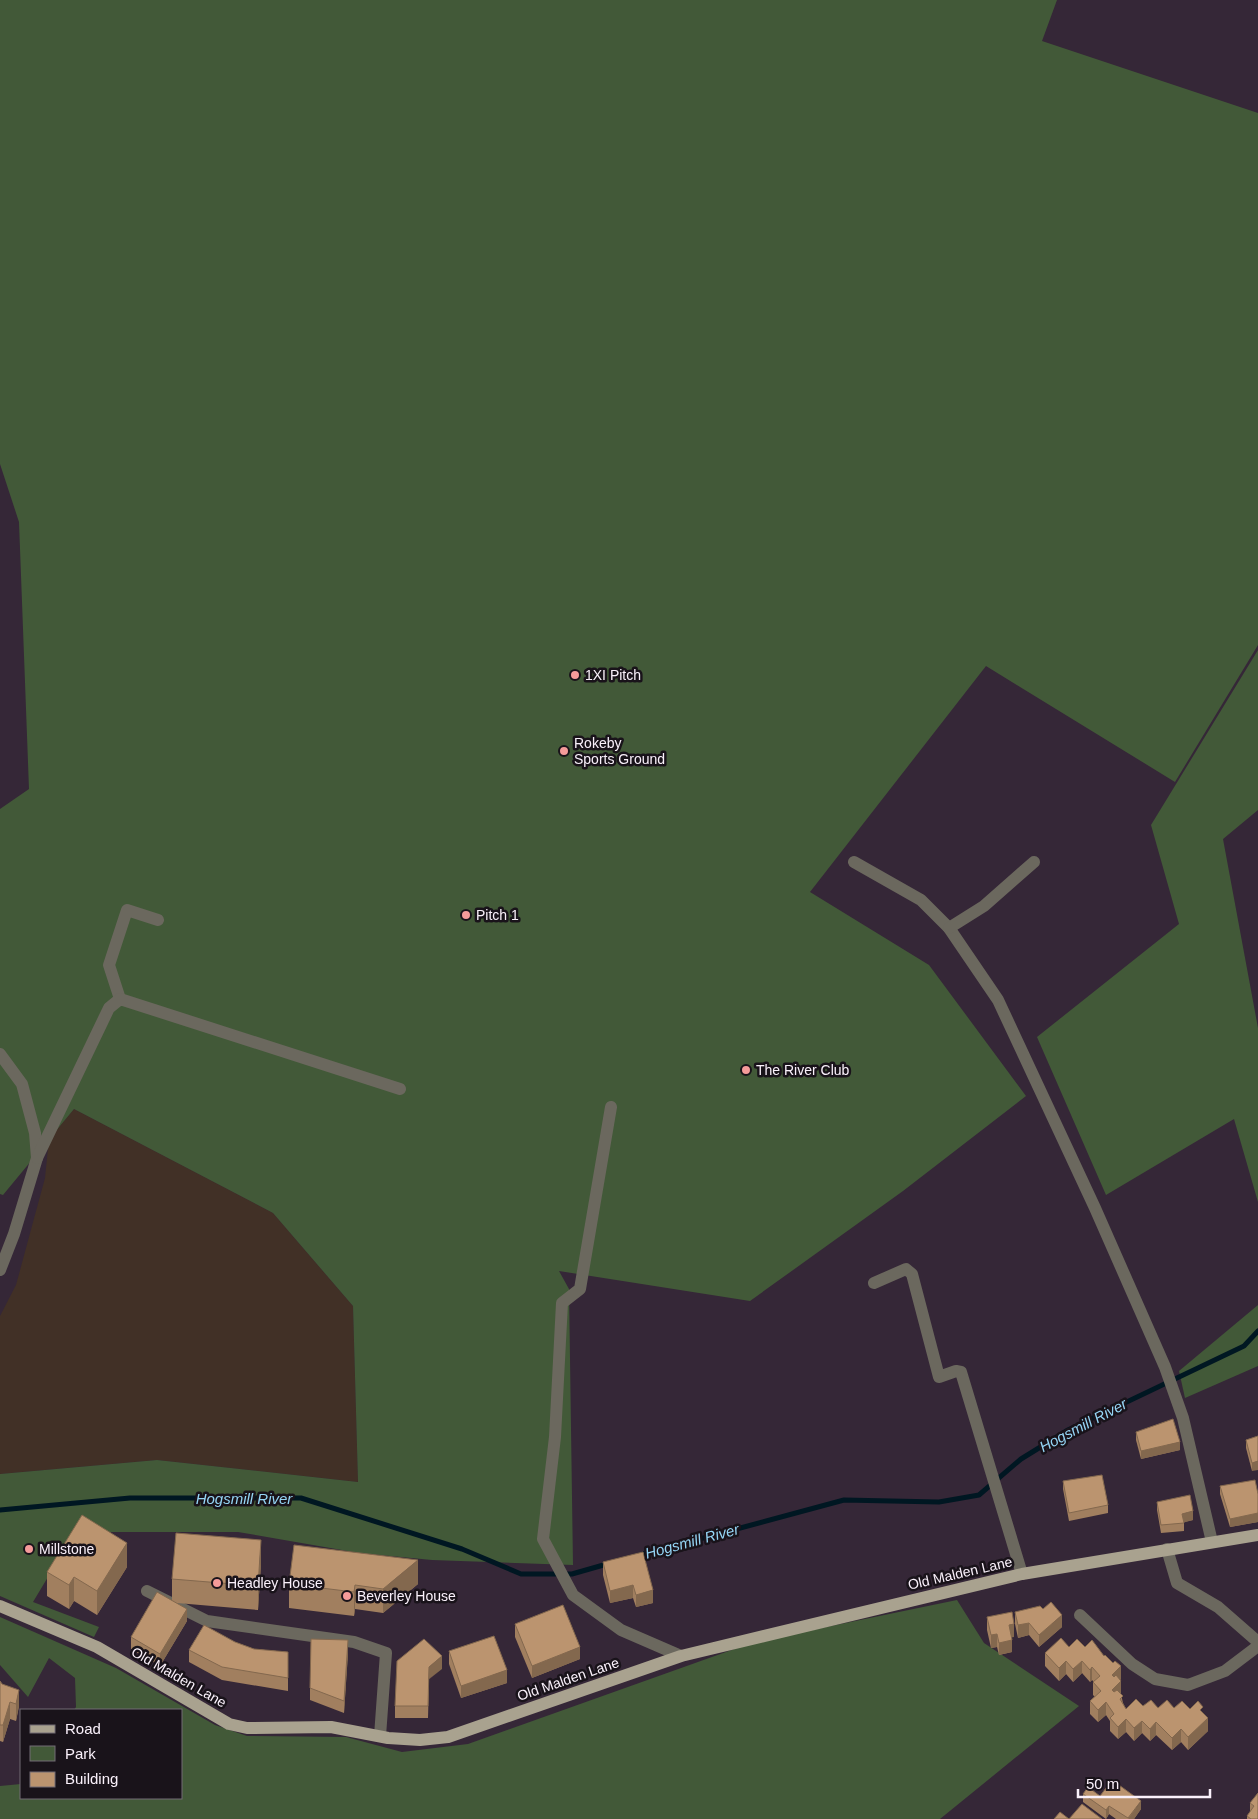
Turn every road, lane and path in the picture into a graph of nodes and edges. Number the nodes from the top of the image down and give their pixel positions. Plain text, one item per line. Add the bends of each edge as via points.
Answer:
1 (854, 862) dead end
2 (1034, 862) dead end
3 (158, 920) dead end
4 (949, 928) junction
5 (120, 999) junction
6 (0, 1054) edge
7 (400, 1089) dead end
8 (611, 1107) dead end
9 (37, 1158) junction
10 (0, 1270) edge
11 (874, 1283) dead end
12 (1258, 1535) edge
13 (1212, 1542) junction
14 (1166, 1549) junction
15 (1022, 1574) junction
16 (147, 1590) dead end
17 (0, 1606) edge
18 (1080, 1615) dead end
19 (1258, 1642) edge
20 (1258, 1646) edge
21 (681, 1656) junction
22 (380, 1736) junction

1 - 4 street via 921,900
2 - 4 street via 984,906
3 - 5 street via 127,910 109,965
4 - 13 street via 998,1000 1165,1367 1183,1418
5 - 7 street
5 - 9 street via 109,1008
6 - 9 street via 22,1084 35,1133
8 - 21 street via 580,1289 562,1303 555,1437 543,1539 573,1595 621,1630
9 - 10 street
11 - 15 street via 906,1269 912,1274 939,1376 961,1372
12 - 13 main road, Old Malden Lane
13 - 14 main road, Old Malden Lane
14 - 15 main road, Old Malden Lane
14 - 19 street via 1177,1583 1218,1607
15 - 21 main road, Old Malden Lane
16 - 22 street via 207,1621 354,1642 386,1653
17 - 22 main road, Old Malden Lane via 97,1647 229,1724 247,1728 331,1727
18 - 20 street via 1132,1664 1155,1679 1188,1685 1225,1671
21 - 22 main road, Old Malden Lane via 448,1737 420,1740

